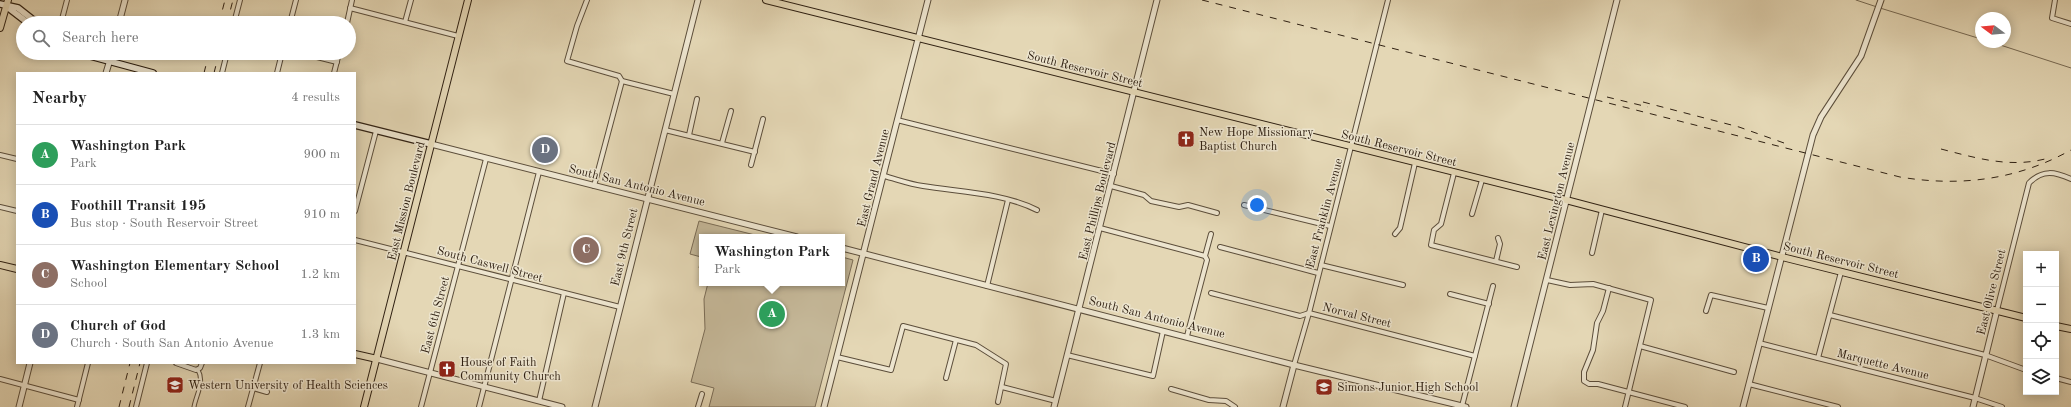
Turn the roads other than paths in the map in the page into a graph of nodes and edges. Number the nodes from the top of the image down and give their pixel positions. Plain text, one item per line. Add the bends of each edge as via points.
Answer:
1 (67, 0) edge
2 (125, 0) edge
3 (240, 0) edge
4 (296, 0) edge
5 (352, 0) edge
6 (411, 0) edge
7 (468, 0) edge
8 (587, 0) edge
9 (698, 0) edge
10 (766, 0) edge
11 (928, 0) edge
12 (1157, 0) edge
13 (1388, 0) edge
14 (1617, 0) edge
15 (1881, 0) edge
16 (2055, 0) edge
17 (787, 2) edge
18 (5, 4) edge
19 (350, 8) junction
20 (20, 16) edge
21 (28, 16) edge
22 (63, 16) edge
23 (121, 16) edge
24 (236, 16) edge
25 (292, 16) edge
26 (348, 16) edge
27 (405, 22) junction
28 (2071, 24) edge
29 (0, 28) edge
30 (458, 36) junction
31 (919, 38) junction
32 (103, 60) edge
33 (225, 60) edge
34 (280, 60) edge
35 (329, 60) edge
36 (110, 62) junction
37 (337, 62) joint
38 (106, 72) edge
39 (149, 72) edge
40 (222, 72) edge
41 (277, 72) edge
42 (334, 72) edge
43 (622, 81) junction
44 (1134, 93) junction
45 (674, 94) junction
46 (697, 99) dead end
47 (731, 111) dead end
48 (763, 119) dead end
49 (898, 120) junction
50 (356, 125) edge
51 (666, 130) junction
52 (376, 131) junction
53 (689, 135) junction
54 (722, 143) junction
55 (431, 144) junction
56 (1352, 147) junction
57 (755, 152) junction
58 (0, 155) edge
59 (16, 159) edge
60 (486, 159) junction
61 (1415, 163) junction
62 (751, 165) dead end
63 (539, 172) junction
64 (1454, 173) junction
65 (1114, 174) junction
66 (884, 176) junction
67 (2071, 179) edge
68 (1482, 180) junction
69 (594, 186) junction
70 (1111, 186) junction
71 (647, 199) junction
72 (1008, 200) junction
73 (1566, 200) junction
74 (1244, 205) dead end
75 (0, 207) edge
76 (356, 207) edge
77 (1037, 210) dead end
78 (1602, 210) junction
79 (16, 211) edge
80 (1217, 213) dead end
81 (1472, 214) dead end
82 (1330, 226) junction
83 (1100, 228) junction
84 (785, 234) edge
85 (1211, 234) dead end
86 (1396, 234) dead end
87 (1498, 238) dead end
88 (356, 240) edge
89 (1220, 247) dead end
90 (845, 249) edge
91 (405, 252) junction
92 (1592, 253) dead end
93 (864, 254) junction
94 (1205, 256) junction
95 (1782, 257) junction
96 (1496, 261) junction
97 (0, 265) edge
98 (1320, 265) junction
99 (458, 266) junction
100 (1517, 267) dead end
101 (16, 269) edge
102 (1841, 272) junction
103 (1318, 273) junction
104 (512, 279) junction
105 (1547, 280) junction
106 (1403, 285) dead end
107 (987, 286) junction
108 (1493, 286) dead end
109 (1609, 288) junction
110 (564, 293) junction
111 (1211, 293) dead end
112 (1450, 294) dead end
113 (1489, 304) junction
114 (620, 307) junction
115 (1080, 308) junction
116 (1768, 308) junction
117 (1997, 310) junction
118 (1706, 311) dead end
119 (1309, 313) junction
120 (1830, 315) junction
121 (2023, 317) edge
122 (2059, 327) edge
123 (2071, 329) edge
124 (1163, 331) junction
125 (1187, 336) junction
126 (956, 340) junction
127 (1759, 343) junction
128 (1640, 346) junction
129 (356, 354) edge
130 (1067, 355) junction
131 (1475, 356) junction
132 (1985, 356) junction
133 (837, 357) junction
134 (1818, 358) junction
135 (377, 359) junction
136 (30, 364) edge
137 (88, 364) edge
138 (147, 364) edge
139 (179, 364) edge
140 (201, 364) edge
141 (260, 364) edge
142 (1294, 365) junction
143 (2023, 369) edge
144 (198, 370) junction
145 (1734, 372) dead end
146 (430, 373) junction
147 (946, 378) dead end
148 (0, 379) edge
149 (2059, 379) edge
150 (2071, 382) edge
151 (1749, 384) junction
152 (24, 385) junction
153 (484, 387) junction
154 (1002, 387) junction
155 (253, 388) junction
156 (1171, 389) dead end
157 (267, 392) dead end
158 (1629, 392) junction
159 (702, 394) dead end
160 (1975, 398) junction
161 (79, 400) junction
162 (538, 401) junction
163 (1056, 401) junction
164 (998, 402) dead end
165 (1235, 406) edge
166 (1464, 406) edge
167 (19, 407) edge
168 (77, 407) edge
169 (136, 407) edge
170 (194, 407) edge
171 (248, 407) edge
172 (364, 407) edge
173 (421, 407) edge
174 (479, 407) edge
175 (562, 407) edge
176 (594, 407) edge
177 (698, 407) edge
178 (824, 407) edge
179 (1054, 407) edge
180 (1283, 407) edge
181 (1514, 407) edge
182 (1624, 407) edge
183 (1685, 407) edge
184 (1743, 407) edge
185 (1838, 407) edge
186 (1973, 407) edge
187 (2002, 407) edge

1 - 22 street
2 - 23 street
3 - 24 street
4 - 25 street
5 - 19 street
6 - 27 street
7 - 30 main road, East Mission Boulevard
8 - 43 street via 567,61 619,76
9 - 45 street, East 9th Street
10 - 17 main road, South Reservoir Street
11 - 31 street, East Grand Avenue
12 - 44 street, East Phillips Boulevard
13 - 56 street, East Franklin Avenue
14 - 73 street, East Lexington Avenue
15 - 95 street via 1862,56 1821,116 1813,135
16 - 28 street via 2052,18
17 - 31 main road, South Reservoir Street
18 - 20 main road
18 - 21 main road via 18,8
18 - 29 main road
19 - 26 street
19 - 27 street
27 - 30 street
30 - 55 main road, East Mission Boulevard
31 - 44 main road, South Reservoir Street
31 - 49 street, East Grand Avenue
32 - 36 main road
33 - 40 street
34 - 41 street
35 - 37 street
36 - 38 street
36 - 39 main road
37 - 42 street
43 - 45 street
43 - 69 street
44 - 56 main road, South Reservoir Street
44 - 65 street, East Phillips Boulevard
45 - 51 street, East 9th Street
46 - 53 street
47 - 54 street
48 - 57 street
49 - 65 street
49 - 66 street, East Grand Avenue
50 - 52 main road, South San Antonio Avenue
51 - 53 street
51 - 71 street, East 9th Street
52 - 55 main road, South San Antonio Avenue
52 - 76 street
53 - 54 street
54 - 57 street
55 - 60 street, South San Antonio Avenue
55 - 91 main road, East Mission Boulevard
56 - 61 main road, South Reservoir Street
56 - 82 street, East Franklin Avenue
57 - 62 street
58 - 59 street
60 - 63 street, South San Antonio Avenue
60 - 99 street, East 6th Street
61 - 64 main road, South Reservoir Street
61 - 86 street via 1400,228
63 - 69 street, South San Antonio Avenue
63 - 104 street
64 - 68 main road, South Reservoir Street
64 - 96 street via 1441,224 1434,230 1431,245
65 - 70 street, East Phillips Boulevard
66 - 72 street via 922,186
66 - 93 street, East Grand Avenue
67 - 117 street, East Olive Street via 2048,172 2035,177 2029,183
68 - 73 main road, South Reservoir Street
68 - 81 street
69 - 71 street, South San Antonio Avenue
70 - 80 street via 1144,195 1151,201 1179,207 1188,205
70 - 83 street, East Phillips Boulevard
71 - 84 street, South San Antonio Avenue
71 - 114 street, East 9th Street
72 - 77 street
72 - 107 street
73 - 78 main road, South Reservoir Street
73 - 105 street, East Lexington Avenue
74 - 82 street
75 - 79 street
78 - 92 street
78 - 95 main road, South Reservoir Street
82 - 98 street, East Franklin Avenue
83 - 94 street
83 - 115 street, East Phillips Boulevard
85 - 94 street
87 - 96 street via 1500,244
88 - 91 street, South Caswell Street
89 - 103 street
90 - 93 street, South San Antonio Avenue
91 - 99 street, South Caswell Street
91 - 135 main road, East Mission Boulevard
93 - 107 street, South San Antonio Avenue
93 - 133 street, East Grand Avenue
94 - 125 street via 1207,260
95 - 102 main road, South Reservoir Street
95 - 116 street
96 - 100 street
97 - 101 main road
98 - 103 street, East Franklin Avenue
98 - 106 street
99 - 104 street, South Caswell Street
99 - 146 street, East 6th Street
102 - 117 main road, South Reservoir Street
102 - 120 street
103 - 119 street, East Franklin Avenue
104 - 110 street, South Caswell Street
104 - 153 street
105 - 109 street via 1570,285 1593,284
105 - 181 street, East Lexington Avenue
107 - 115 street, South San Antonio Avenue
108 - 113 street
109 - 128 street via 1651,300
109 - 158 street via 1597,323 1593,350 1584,372 1584,380 1589,384
110 - 114 street, South Caswell Street
110 - 162 street
111 - 119 street, Norval Street via 1300,316
112 - 113 street
113 - 131 street
114 - 176 street, East 9th Street
115 - 124 street, South San Antonio Avenue
115 - 130 street, East Phillips Boulevard
116 - 118 street via 1711,295
116 - 127 street
117 - 121 main road, South Reservoir Street
117 - 132 street, East Olive Street
119 - 131 street, Norval Street
119 - 142 street, East Franklin Avenue
120 - 132 street
120 - 134 street
122 - 123 main road
124 - 125 street, South San Antonio Avenue
124 - 130 street via 1153,376
125 - 142 street, South San Antonio Avenue
126 - 133 street via 903,326 891,370
126 - 147 street
126 - 154 street via 976,345 1006,364
127 - 134 street, Marquette Avenue
127 - 151 street
128 - 145 street
128 - 158 street
129 - 135 main road
130 - 163 street, East Phillips Boulevard
131 - 166 street
132 - 143 street
132 - 160 street, East Olive Street
133 - 178 street, East Grand Avenue
134 - 160 street, Marquette Avenue
135 - 146 street
135 - 172 main road, East Mission Boulevard
136 - 152 street
137 - 161 street
138 - 169 street
139 - 144 street
140 - 144 street
141 - 155 street
142 - 166 street, South San Antonio Avenue
142 - 180 street, East Franklin Avenue
144 - 170 street via 201,379
146 - 153 street
146 - 173 street, East 6th Street
148 - 152 street
149 - 150 street
151 - 184 street
151 - 185 street
152 - 161 street
152 - 167 street
153 - 162 street
153 - 174 street
154 - 163 street
154 - 164 street
155 - 157 street
155 - 171 street
156 - 165 street via 1209,400 1226,401
158 - 182 street
158 - 183 street
159 - 177 street
160 - 186 street, East Olive Street
160 - 187 street, Marquette Avenue
161 - 168 street
162 - 175 street
163 - 179 street, East Phillips Boulevard

